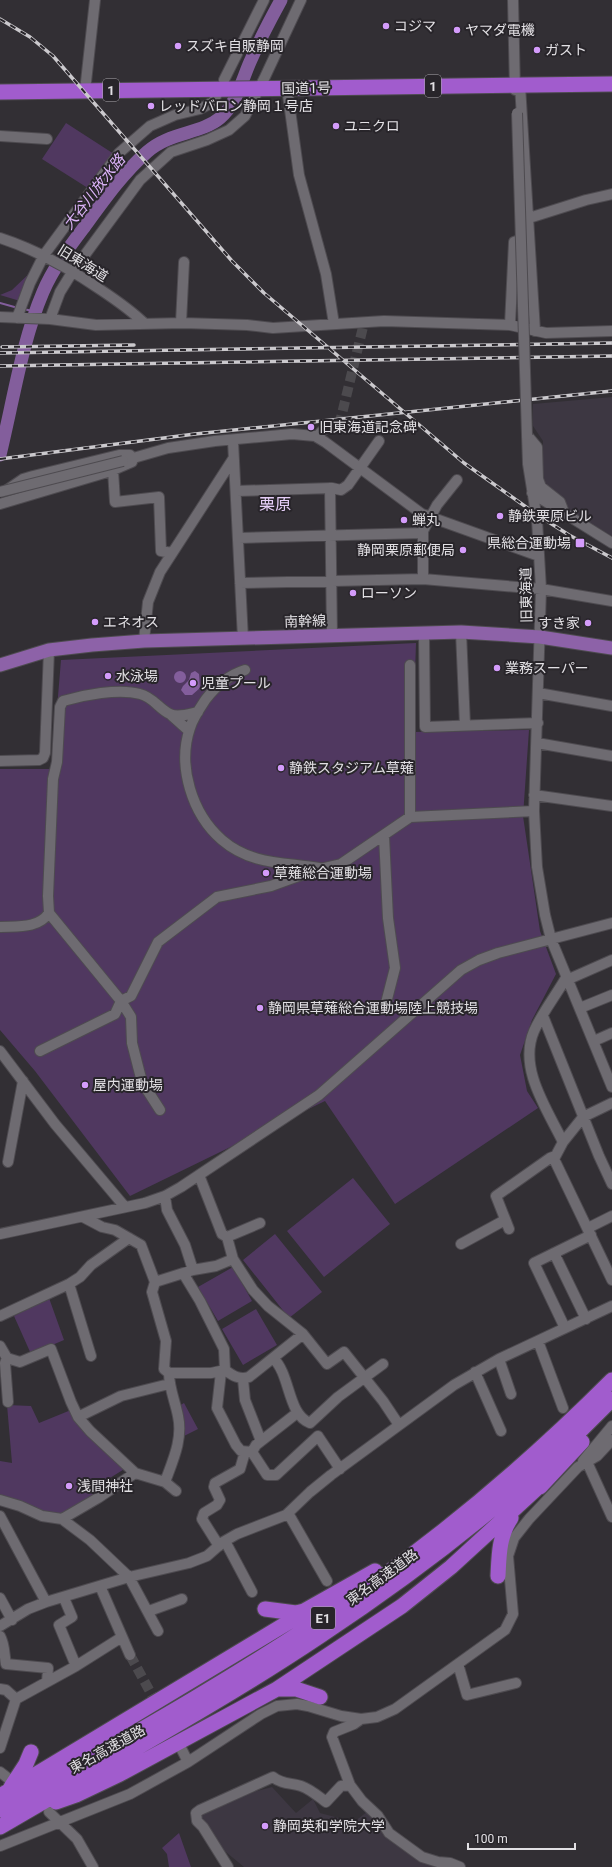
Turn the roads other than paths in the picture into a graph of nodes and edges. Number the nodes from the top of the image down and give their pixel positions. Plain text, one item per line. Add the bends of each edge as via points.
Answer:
1 (95, 0) edge
2 (264, 0) edge
3 (301, 0) edge
4 (513, 0) edge
5 (612, 74) edge
6 (86, 82) junction
7 (516, 82) junction
8 (0, 83) edge
9 (259, 84) junction
10 (612, 84) edge
11 (223, 85) junction
12 (287, 88) junction
13 (0, 92) edge
14 (0, 136) edge
15 (48, 139) dead end
16 (612, 194) edge
17 (529, 218) junction
18 (530, 236) junction
19 (0, 238) edge
20 (44, 255) junction
21 (184, 262) dead end
22 (73, 271) junction
23 (0, 317) edge
24 (18, 318) junction
25 (48, 319) junction
26 (408, 322) junction
27 (181, 323) junction
28 (145, 324) junction
29 (334, 324) junction
30 (510, 325) junction
31 (363, 327) dead end
32 (535, 331) junction
33 (612, 331) edge
34 (337, 424) tunnel mouth
35 (527, 435) junction
36 (317, 437) junction
37 (233, 440) junction
38 (379, 441) dead end
39 (150, 453) junction
40 (234, 459) junction
41 (360, 467) junction
42 (113, 470) junction
43 (457, 480) dead end
44 (13, 485) junction
45 (330, 488) junction
46 (236, 491) junction
47 (0, 493) edge
48 (532, 493) junction
49 (18, 498) junction
50 (0, 504) edge
51 (565, 515) junction
52 (430, 517) junction
53 (423, 533) junction
54 (331, 536) junction
55 (239, 538) junction
56 (612, 543) edge
57 (172, 553) junction
58 (539, 556) junction
59 (331, 580) junction
60 (423, 580) junction
61 (240, 583) junction
62 (541, 589) junction
63 (612, 601) edge
64 (461, 632) junction
65 (424, 634) junction
66 (332, 636) junction
67 (540, 637) junction
68 (243, 639) junction
69 (144, 642) junction
70 (612, 648) edge
71 (49, 650) junction
72 (0, 665) edge
73 (410, 665) dead end
74 (244, 670) dead end
75 (538, 693) junction
76 (612, 706) edge
77 (198, 712) junction
78 (169, 714) junction
79 (538, 723) junction
80 (465, 725) junction
81 (189, 731) junction
82 (537, 743) junction
83 (612, 756) edge
84 (0, 761) edge
85 (534, 795) junction
86 (612, 806) edge
87 (534, 811) junction
88 (410, 817) junction
89 (384, 836) junction
90 (322, 869) junction
91 (49, 913) junction
92 (612, 923) edge
93 (0, 927) edge
94 (551, 939) junction
95 (612, 960) edge
96 (568, 977) junction
97 (612, 995) edge
98 (121, 1001) junction
99 (580, 1008) junction
100 (376, 1010) dead end
101 (543, 1016) junction
102 (612, 1033) edge
103 (594, 1041) junction
104 (0, 1051) edge
105 (40, 1051) dead end
106 (609, 1069) edge
107 (23, 1081) junction
108 (612, 1087) edge
109 (612, 1103) edge
110 (160, 1110) dead end
111 (583, 1117) junction
112 (563, 1142) junction
113 (555, 1156) junction
114 (8, 1162) dead end
115 (199, 1175) junction
116 (612, 1184) edge
117 (165, 1196) junction
118 (125, 1207) junction
119 (612, 1216) edge
120 (83, 1217) junction
121 (260, 1223) dead end
122 (0, 1229) edge
123 (16, 1231) junction
124 (589, 1231) junction
125 (0, 1234) edge
126 (227, 1237) junction
127 (128, 1238) junction
128 (461, 1244) dead end
129 (554, 1253) junction
130 (233, 1259) junction
131 (188, 1271) junction
132 (612, 1280) edge
133 (155, 1282) junction
134 (69, 1284) junction
135 (612, 1306) edge
136 (0, 1316) edge
137 (586, 1319) junction
138 (565, 1328) junction
139 (303, 1334) junction
140 (538, 1341) junction
141 (0, 1346) edge
142 (92, 1356) dead end
143 (7, 1358) junction
144 (273, 1358) junction
145 (499, 1359) junction
146 (383, 1364) dead end
147 (223, 1371) junction
148 (475, 1372) junction
149 (169, 1373) junction
150 (363, 1378) junction
151 (243, 1379) junction
152 (612, 1380) edge
153 (169, 1384) junction
154 (511, 1394) dead end
155 (612, 1399) edge
156 (8, 1402) dead end
157 (563, 1408) dead end
158 (612, 1411) edge
159 (297, 1413) junction
160 (78, 1417) junction
161 (399, 1426) junction
162 (612, 1426) edge
163 (501, 1431) dead end
164 (612, 1440) edge
165 (261, 1441) junction
166 (248, 1452) junction
167 (583, 1464) junction
168 (340, 1469) junction
169 (135, 1472) junction
170 (546, 1480) junction
171 (165, 1482) junction
172 (176, 1491) dead end
173 (0, 1500) edge
174 (478, 1503) junction
175 (611, 1511) edge
176 (288, 1513) junction
177 (0, 1516) edge
178 (62, 1519) junction
179 (222, 1544) junction
180 (498, 1576) dead end
181 (129, 1577) junction
182 (327, 1581) dead end
183 (100, 1586) junction
184 (252, 1592) dead end
185 (0, 1598) edge
186 (64, 1598) junction
187 (182, 1599) dead end
188 (46, 1602) junction
189 (322, 1602) junction
190 (265, 1609) dead end
191 (149, 1611) junction
192 (12, 1620) junction
193 (0, 1626) edge
194 (158, 1631) dead end
195 (0, 1636) edge
196 (122, 1637) junction
197 (130, 1655) tunnel mouth
198 (458, 1664) junction
199 (76, 1666) junction
200 (47, 1682) junction
201 (516, 1683) dead end
202 (0, 1689) edge
203 (277, 1690) junction
204 (320, 1697) dead end
205 (16, 1699) junction
206 (361, 1719) junction
207 (0, 1748) edge
208 (181, 1748) tunnel mouth
209 (31, 1752) dead end
210 (188, 1762) junction
211 (0, 1772) edge
212 (9, 1779) dead end
213 (350, 1785) junction
214 (0, 1795) edge
215 (0, 1810) edge
216 (49, 1812) dead end
217 (20, 1815) junction
218 (60, 1822) junction
219 (0, 1827) edge
220 (0, 1846) edge
221 (93, 1867) edge
222 (228, 1867) edge
223 (460, 1867) edge

1 - 6 street
2 - 11 street
3 - 9 street
4 - 7 street
5 - 7 highway, 国道1号 / 1
6 - 8 highway, 国道1号 / 1
6 - 11 highway, 国道1号 / 1
7 - 9 highway, 国道1号 / 1
7 - 10 highway, 国道1号 / 1
7 - 12 highway, 国道1号 / 1
7 - 17 street
7 - 35 street, bridge
9 - 11 highway, 国道1号 / 1
9 - 12 highway, 国道1号 / 1
9 - 22 street via 245,116 229,130 171,152 140,180
11 - 13 highway, 国道1号 / 1
11 - 20 street via 213,102 150,126 119,153
12 - 29 street via 299,175 326,274
14 - 15 street
16 - 17 street
17 - 18 street
18 - 30 street via 514,242
18 - 32 street
19 - 20 street, 旧東海道
20 - 22 street, 旧東海道
20 - 24 street via 30,283
21 - 27 street
22 - 25 street
22 - 28 street, 旧東海道 via 124,306
23 - 24 street
24 - 25 street
25 - 28 street via 96,325
26 - 29 street
26 - 30 street
26 - 31 street via 407,327
27 - 28 street
27 - 29 street via 273,328
30 - 32 street
32 - 33 street
34 - 36 street via 328,426
35 - 48 street
35 - 51 street via 537,447 538,479 541,487 560,502
36 - 37 street via 292,434
36 - 41 street, 旧東海道
37 - 39 street via 188,444
37 - 40 street
38 - 41 street
39 - 42 street
39 - 44 street via 119,455 33,476
39 - 47 street, bridge
40 - 46 street
40 - 57 street
41 - 45 street via 345,488
41 - 52 street, 旧東海道 via 415,509
42 - 49 street
42 - 57 street via 115,502 159,498 161,551
43 - 52 street
44 - 47 street
44 - 49 street via 9,494
45 - 46 street
45 - 54 street
46 - 55 street
48 - 51 street
48 - 58 street
49 - 50 street
51 - 56 street
52 - 53 street
52 - 58 street, 旧東海道
53 - 54 street
53 - 60 street
54 - 55 street
54 - 59 street
55 - 61 street
57 - 69 street via 160,572 148,602
58 - 62 street, 旧東海道
59 - 60 street
59 - 61 street
59 - 66 street
60 - 62 street
61 - 68 street
62 - 63 street
62 - 67 street, 旧東海道
64 - 65 main road, 南幹線
64 - 67 main road, 南幹線
64 - 80 street
65 - 66 main road, 南幹線
65 - 80 street via 425,726
66 - 68 main road, 南幹線
67 - 70 main road, 南幹線
67 - 75 street, 旧東海道
68 - 69 main road, 南幹線
69 - 71 main road, 南幹線
71 - 72 main road, 南幹線
71 - 84 street via 43,758
73 - 88 street
74 - 77 street via 219,685
75 - 76 street
75 - 79 street, 旧東海道
77 - 78 street
77 - 81 street
78 - 81 street
78 - 91 street via 154,701 134,692 97,694 63,701 60,706 57,762 53,780
79 - 80 street
79 - 82 street, 旧東海道
81 - 90 street via 186,766 188,779 198,808 213,831 232,848 256,859
82 - 83 street
82 - 85 street, 旧東海道
85 - 86 street
85 - 87 street, 旧東海道
87 - 88 street
87 - 94 street, 旧東海道 via 537,867
88 - 89 street
89 - 90 street via 341,864
89 - 100 street via 388,918 395,968 386,1003
90 - 98 street via 271,886 218,897 158,942 131,996
91 - 93 street via 45,919 34,925
91 - 98 street
92 - 94 street
94 - 96 street, 旧東海道
94 - 115 street via 498,953 461,970 319,1095
95 - 96 street
96 - 99 street, 旧東海道
96 - 101 street
97 - 99 street
98 - 105 street via 115,1014
98 - 110 street via 131,1017 132,1043 142,1082
99 - 103 street, 旧東海道
101 - 111 street
101 - 112 street via 531,1039 530,1070
102 - 103 street
103 - 106 street, 旧東海道
104 - 107 street
106 - 108 street, 旧東海道
107 - 114 street
107 - 118 street via 55,1124
109 - 111 street
111 - 112 street
111 - 116 street
112 - 113 street
113 - 124 street via 554,1160
113 - 128 street via 496,1196 507,1225
115 - 117 street
115 - 126 street via 222,1234
117 - 118 street
117 - 131 street via 167,1210 185,1245
118 - 120 street
119 - 124 street
120 - 123 street
120 - 127 street
121 - 126 street
122 - 123 street
123 - 125 street
124 - 129 street
124 - 132 street
126 - 130 street
127 - 133 street via 141,1245
127 - 134 street
129 - 137 street
129 - 138 street via 534,1262
130 - 131 street via 216,1266
130 - 139 street via 253,1290 268,1306
131 - 133 street
131 - 147 street via 224,1349
133 - 149 street via 152,1292 166,1341 164,1369
134 - 136 street
134 - 142 street
135 - 137 street
137 - 138 street
138 - 140 street
139 - 144 street
139 - 150 street via 327,1364 344,1352
140 - 145 street
140 - 157 street
141 - 143 street
143 - 156 street via 5,1363
143 - 160 street via 20,1362 51,1349
144 - 151 street
144 - 159 street via 281,1367
145 - 148 street
145 - 154 street
146 - 150 street
147 - 149 street
147 - 151 street
147 - 166 street via 217,1408 236,1445 241,1451
148 - 161 street via 445,1390
148 - 163 street
149 - 153 street
150 - 159 street via 330,1403 310,1423
150 - 161 street via 383,1401
151 - 165 street via 245,1400
152 - 174 highway, 東名高速道路 / E1 via 562,1429
153 - 160 street via 121,1396
153 - 171 street via 180,1433
155 - 217 highway, 東名高速道路 / E1 via 576,1436 481,1518 436,1555 380,1595 320,1637 251,1680
158 - 170 highway
159 - 165 street
160 - 169 street
161 - 168 street
162 - 167 street
164 - 167 street via 597,1456
165 - 166 street
166 - 168 street via 266,1475 276,1475 318,1436
166 - 179 street via 240,1469 215,1483 214,1487 220,1500 204,1513 202,1519
167 - 175 street
167 - 198 street via 514,1538 508,1556 513,1608 508,1625 498,1636
168 - 176 street
169 - 171 street
169 - 178 street
170 - 180 highway via 504,1530 499,1551
170 - 203 highway via 445,1572 402,1606
171 - 172 street
173 - 178 street via 42,1516
174 - 189 highway via 411,1548
174 - 215 highway, 東名高速道路 / E1 via 427,1544 311,1626 150,1725
176 - 179 street via 237,1534
176 - 182 street
177 - 188 street
178 - 181 street via 90,1540
179 - 181 street via 207,1556 189,1563
179 - 184 street
181 - 183 street
181 - 191 street
183 - 186 street
183 - 196 street
185 - 192 street
186 - 188 street
186 - 199 street via 72,1617 59,1625
187 - 191 street
188 - 192 street via 28,1609
189 - 190 highway via 296,1613
189 - 214 highway
191 - 194 street
192 - 193 street
195 - 200 street via 6,1664 48,1668
196 - 197 street
196 - 199 street
198 - 201 street via 467,1695
198 - 206 street via 395,1709 377,1717
199 - 200 street
200 - 205 street
202 - 205 street via 6,1690
203 - 204 highway via 296,1690
203 - 217 highway via 120,1774 76,1795
205 - 207 street
206 - 210 street via 297,1704 277,1706
206 - 213 street via 334,1732 332,1737
208 - 210 street
209 - 214 highway via 12,1786
210 - 218 street via 130,1794
211 - 212 street
213 - 222 street via 341,1786 326,1802 300,1786 273,1778 200,1810 196,1813 197,1821 207,1832
213 - 223 street via 378,1816 389,1833 406,1846 430,1861
216 - 218 street
217 - 219 highway, 東名高速道路 / E1
218 - 220 street
218 - 221 street via 77,1839

